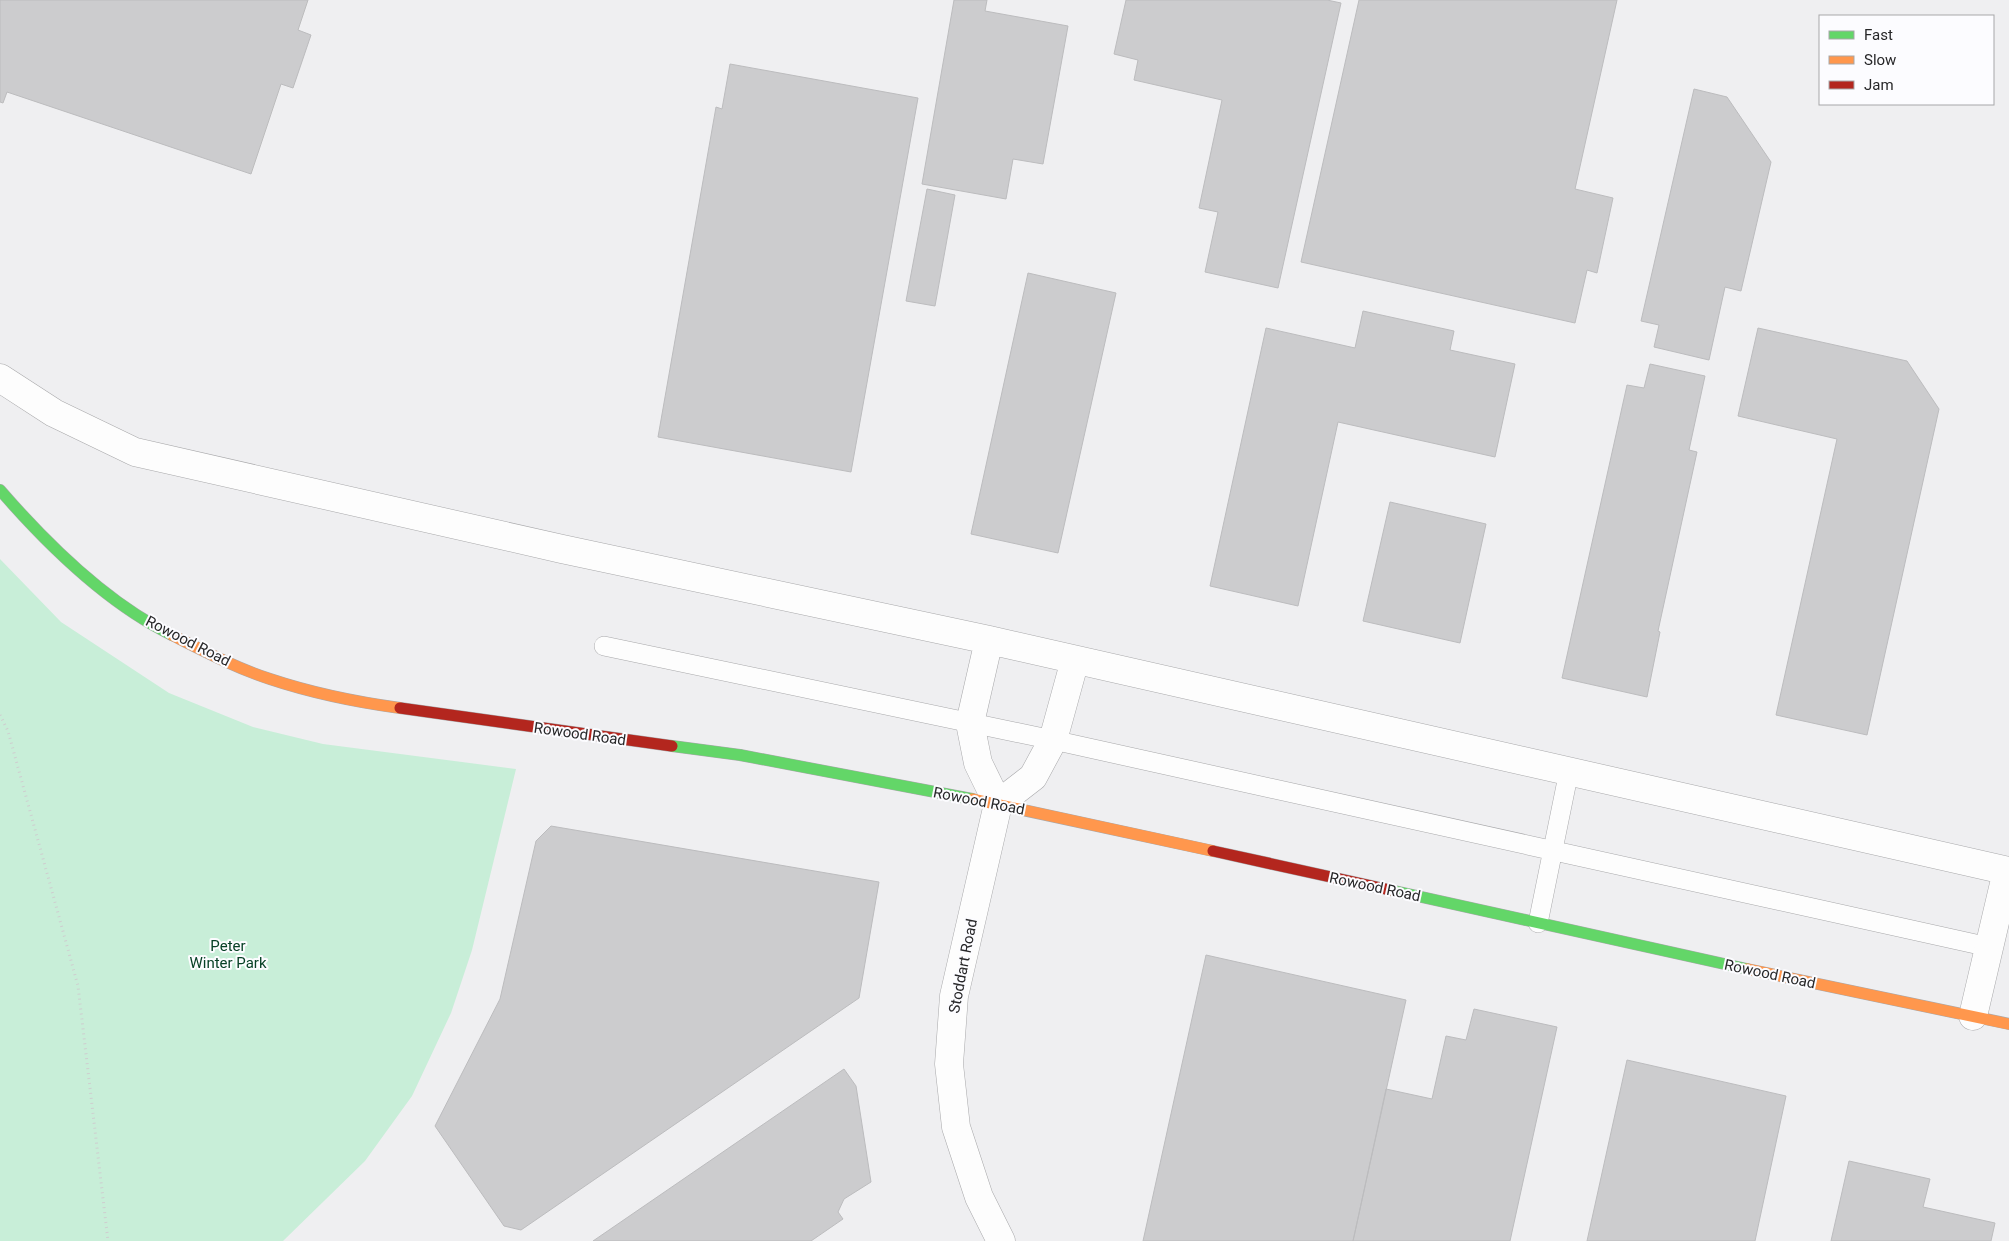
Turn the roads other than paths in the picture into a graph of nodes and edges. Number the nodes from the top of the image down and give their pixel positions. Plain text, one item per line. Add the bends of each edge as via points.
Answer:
1 (0, 378) edge
2 (0, 490) edge
3 (989, 640) junction
4 (604, 646) dead end
5 (1075, 660) junction
6 (970, 723) junction
7 (1053, 740) junction
8 (1569, 771) junction
9 (998, 804) junction
10 (1553, 851) junction
11 (2008, 871) edge
12 (1538, 923) junction
13 (1989, 947) junction
14 (1973, 1016) junction
15 (2009, 1024) edge
16 (1001, 1241) edge

1 - 3 street via 54,413 135,452 552,547
2 - 9 street, Rowood Road via 37,530 126,608 167,633 269,679 365,703 740,755
3 - 5 street
3 - 6 street
4 - 6 lane
5 - 7 street
5 - 8 street
6 - 7 lane
6 - 9 street via 978,763
7 - 9 street via 1033,777
7 - 10 lane
8 - 10 lane
8 - 11 street
9 - 12 street, Rowood Road
9 - 16 street, Stoddart Road via 954,996 949,1064 956,1127 979,1197
10 - 12 lane
10 - 13 lane
11 - 13 street
12 - 14 street, Rowood Road
13 - 14 street
14 - 15 street, Rowood Road

